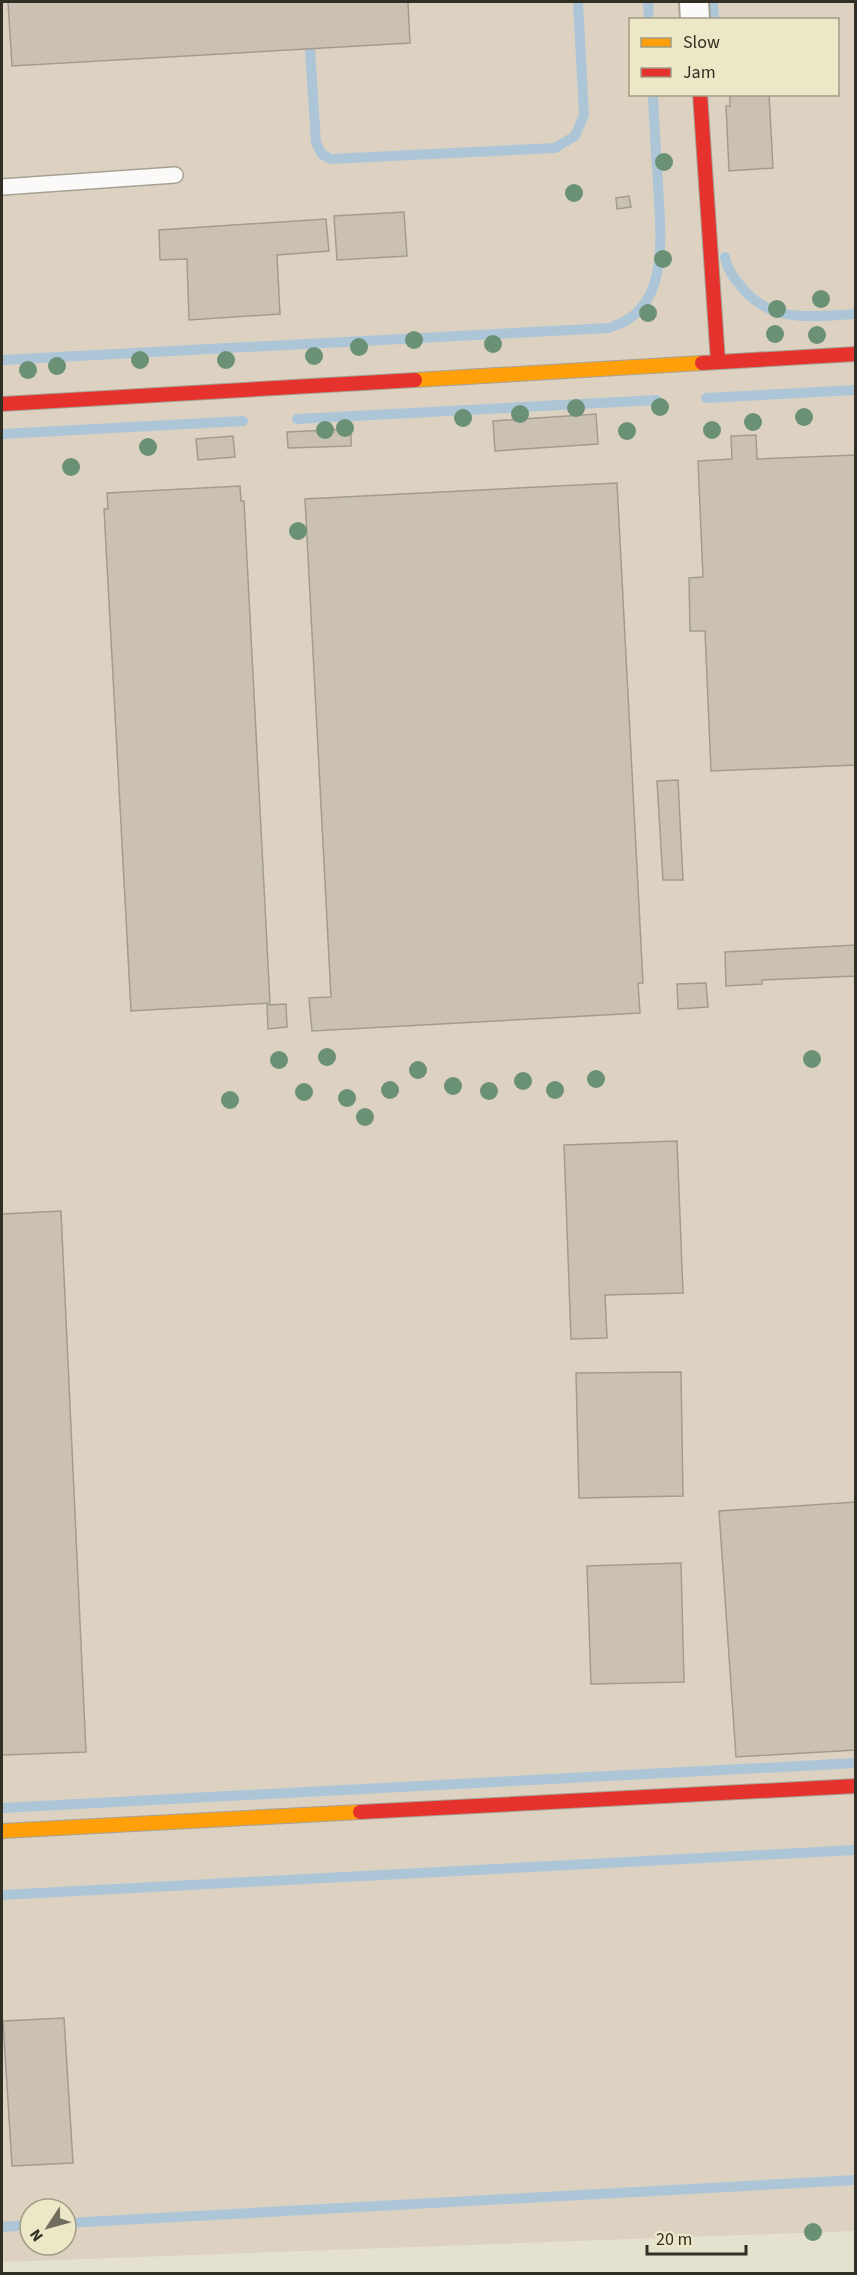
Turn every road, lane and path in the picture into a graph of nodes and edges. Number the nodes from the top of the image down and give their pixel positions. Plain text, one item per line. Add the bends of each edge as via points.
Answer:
1 (694, 2) edge
2 (695, 18) edge
3 (700, 96) edge
4 (176, 175) dead end
5 (2, 187) edge
6 (855, 354) edge
7 (718, 362) junction
8 (2, 404) edge
9 (855, 1786) edge
10 (2, 1831) edge

1 - 2 street
3 - 7 street
4 - 5 lane
6 - 7 street
7 - 8 street
9 - 10 street

